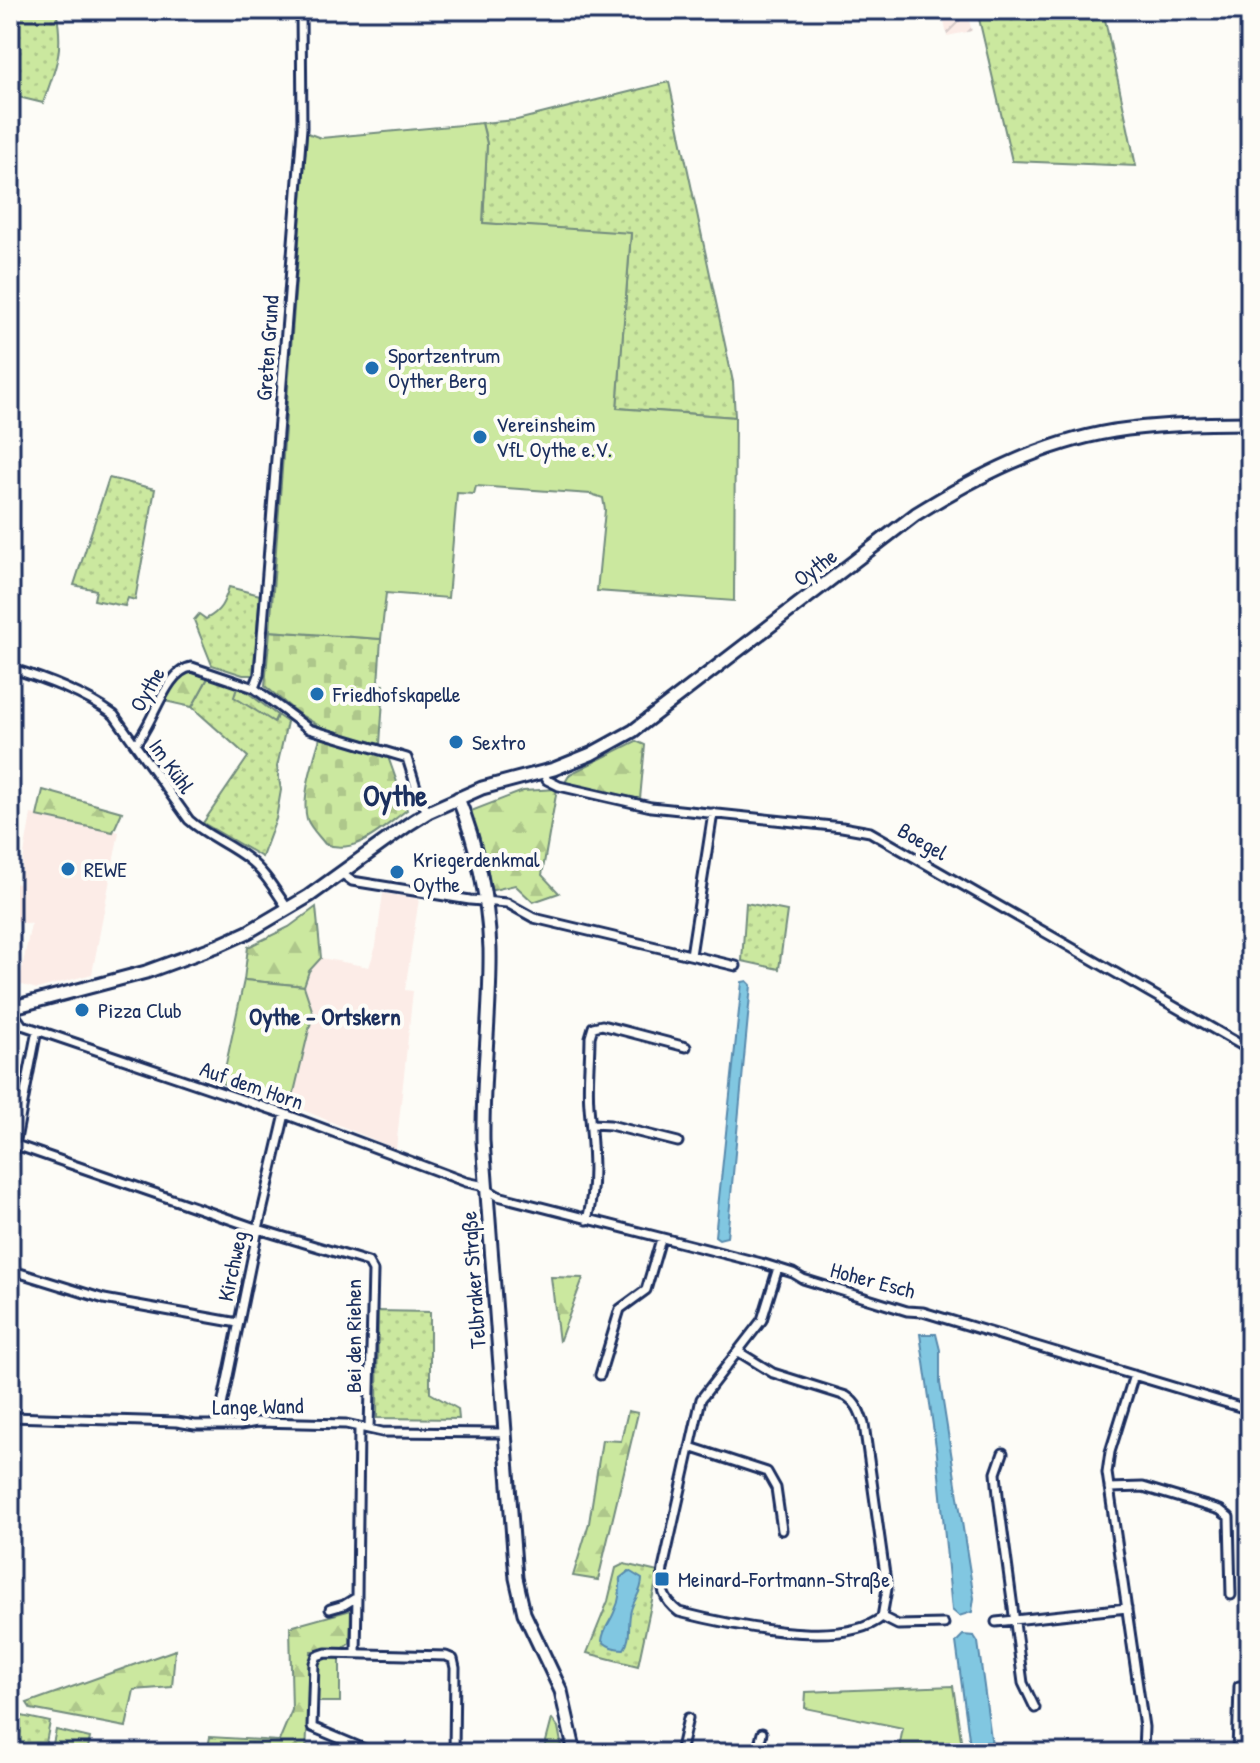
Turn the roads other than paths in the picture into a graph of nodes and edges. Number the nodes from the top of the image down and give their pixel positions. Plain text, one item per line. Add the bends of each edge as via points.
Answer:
1 (301, 10) edge
2 (1250, 423) edge
3 (10, 668) edge
4 (254, 688) junction
5 (135, 744) junction
6 (543, 772) junction
7 (458, 798) junction
8 (428, 812) junction
9 (713, 813) junction
10 (341, 873) junction
11 (484, 901) junction
12 (288, 909) junction
13 (691, 955) junction
14 (736, 966) dead end
15 (10, 1008) edge
16 (37, 1030) junction
17 (686, 1047) dead end
18 (1250, 1050) edge
19 (285, 1114) junction
20 (592, 1124) junction
21 (678, 1142) dead end
22 (13, 1144) edge
23 (10, 1171) edge
24 (486, 1190) junction
25 (587, 1220) junction
26 (258, 1229) junction
27 (661, 1239) junction
28 (778, 1268) junction
29 (10, 1270) edge
30 (238, 1323) junction
31 (739, 1352) junction
32 (600, 1375) dead end
33 (1134, 1375) junction
34 (1250, 1410) edge
35 (10, 1417) edge
36 (218, 1425) junction
37 (359, 1428) junction
38 (369, 1429) junction
39 (505, 1433) junction
40 (690, 1447) junction
41 (1003, 1453) dead end
42 (1109, 1488) junction
43 (782, 1530) dead end
44 (1231, 1595) dead end
45 (357, 1597) junction
46 (1127, 1608) junction
47 (330, 1609) dead end
48 (882, 1617) junction
49 (1014, 1621) junction
50 (996, 1622) dead end
51 (944, 1624) dead end
52 (356, 1653) junction
53 (1239, 1686) dead end
54 (1035, 1708) dead end
55 (688, 1718) dead end
56 (762, 1733) dead end
57 (374, 1753) edge
58 (454, 1753) edge
59 (575, 1753) edge
60 (680, 1753) edge
61 (757, 1753) edge
62 (1143, 1753) edge
63 (1237, 1753) edge

1 - 4 street, Greten Grund via 302,128
2 - 6 main road, Oythe via 1114,431 1067,442 961,486 916,514 633,731
3 - 5 street, Im Kühl via 100,705
4 - 5 street, Oythe via 183,668
4 - 8 street, Oythe via 309,729 407,758
5 - 12 street, Im Kühl via 189,820 247,858
6 - 7 main road, Oythe
6 - 9 street, Boegel via 559,786 640,805
7 - 8 main road, Oythe
7 - 11 main road, Telbraker Straße
8 - 10 main road, Oythe
9 - 13 street
9 - 18 street, Boegel via 842,827 881,837
10 - 11 street via 352,881
10 - 12 main road, Oythe
11 - 13 street
11 - 24 main road, Telbraker Straße via 490,947 482,1092
12 - 15 main road, Oythe via 179,961
13 - 14 street
15 - 16 street, Auf dem Horn via 22,1025
16 - 19 street, Auf dem Horn
16 - 22 street
17 - 20 street via 593,1027
19 - 24 street, Auf dem Horn
19 - 26 street, Kirchweg
20 - 21 street
20 - 25 street
22 - 23 street
22 - 26 street, Bei den Riehen
24 - 25 street, Hoher Esch
24 - 39 main road, Telbraker Straße
25 - 27 street, Hoher Esch
26 - 30 street, Kirchweg
26 - 38 street, Bei den Riehen via 368,1262 373,1271
27 - 28 street, Hoher Esch
27 - 32 street via 646,1290 620,1309
28 - 31 street via 762,1320
28 - 33 street, Hoher Esch
29 - 30 street via 104,1299
30 - 36 street, Kirchweg
31 - 40 street via 701,1399
31 - 48 street via 773,1373 846,1396 860,1411 887,1589
33 - 34 street, Hoher Esch
33 - 42 street via 1108,1463
35 - 36 street, Lange Wand
36 - 37 street, Lange Wand
37 - 38 street, Lange Wand
37 - 45 street
38 - 39 street, Lange Wand
39 - 59 main road, Telbraker Straße via 519,1596 561,1691
40 - 43 street via 767,1472 776,1488
40 - 48 street via 662,1579 669,1605 688,1614 799,1633 864,1628
41 - 49 street via 996,1473
42 - 44 street via 1143,1487 1229,1517
42 - 46 street
45 - 47 street
45 - 52 street
46 - 49 street
46 - 62 street
48 - 51 street via 898,1625
49 - 50 street
49 - 54 street via 1023,1683
52 - 57 street via 317,1656 312,1727
52 - 58 street via 453,1659
53 - 63 street
55 - 60 street
56 - 61 street

